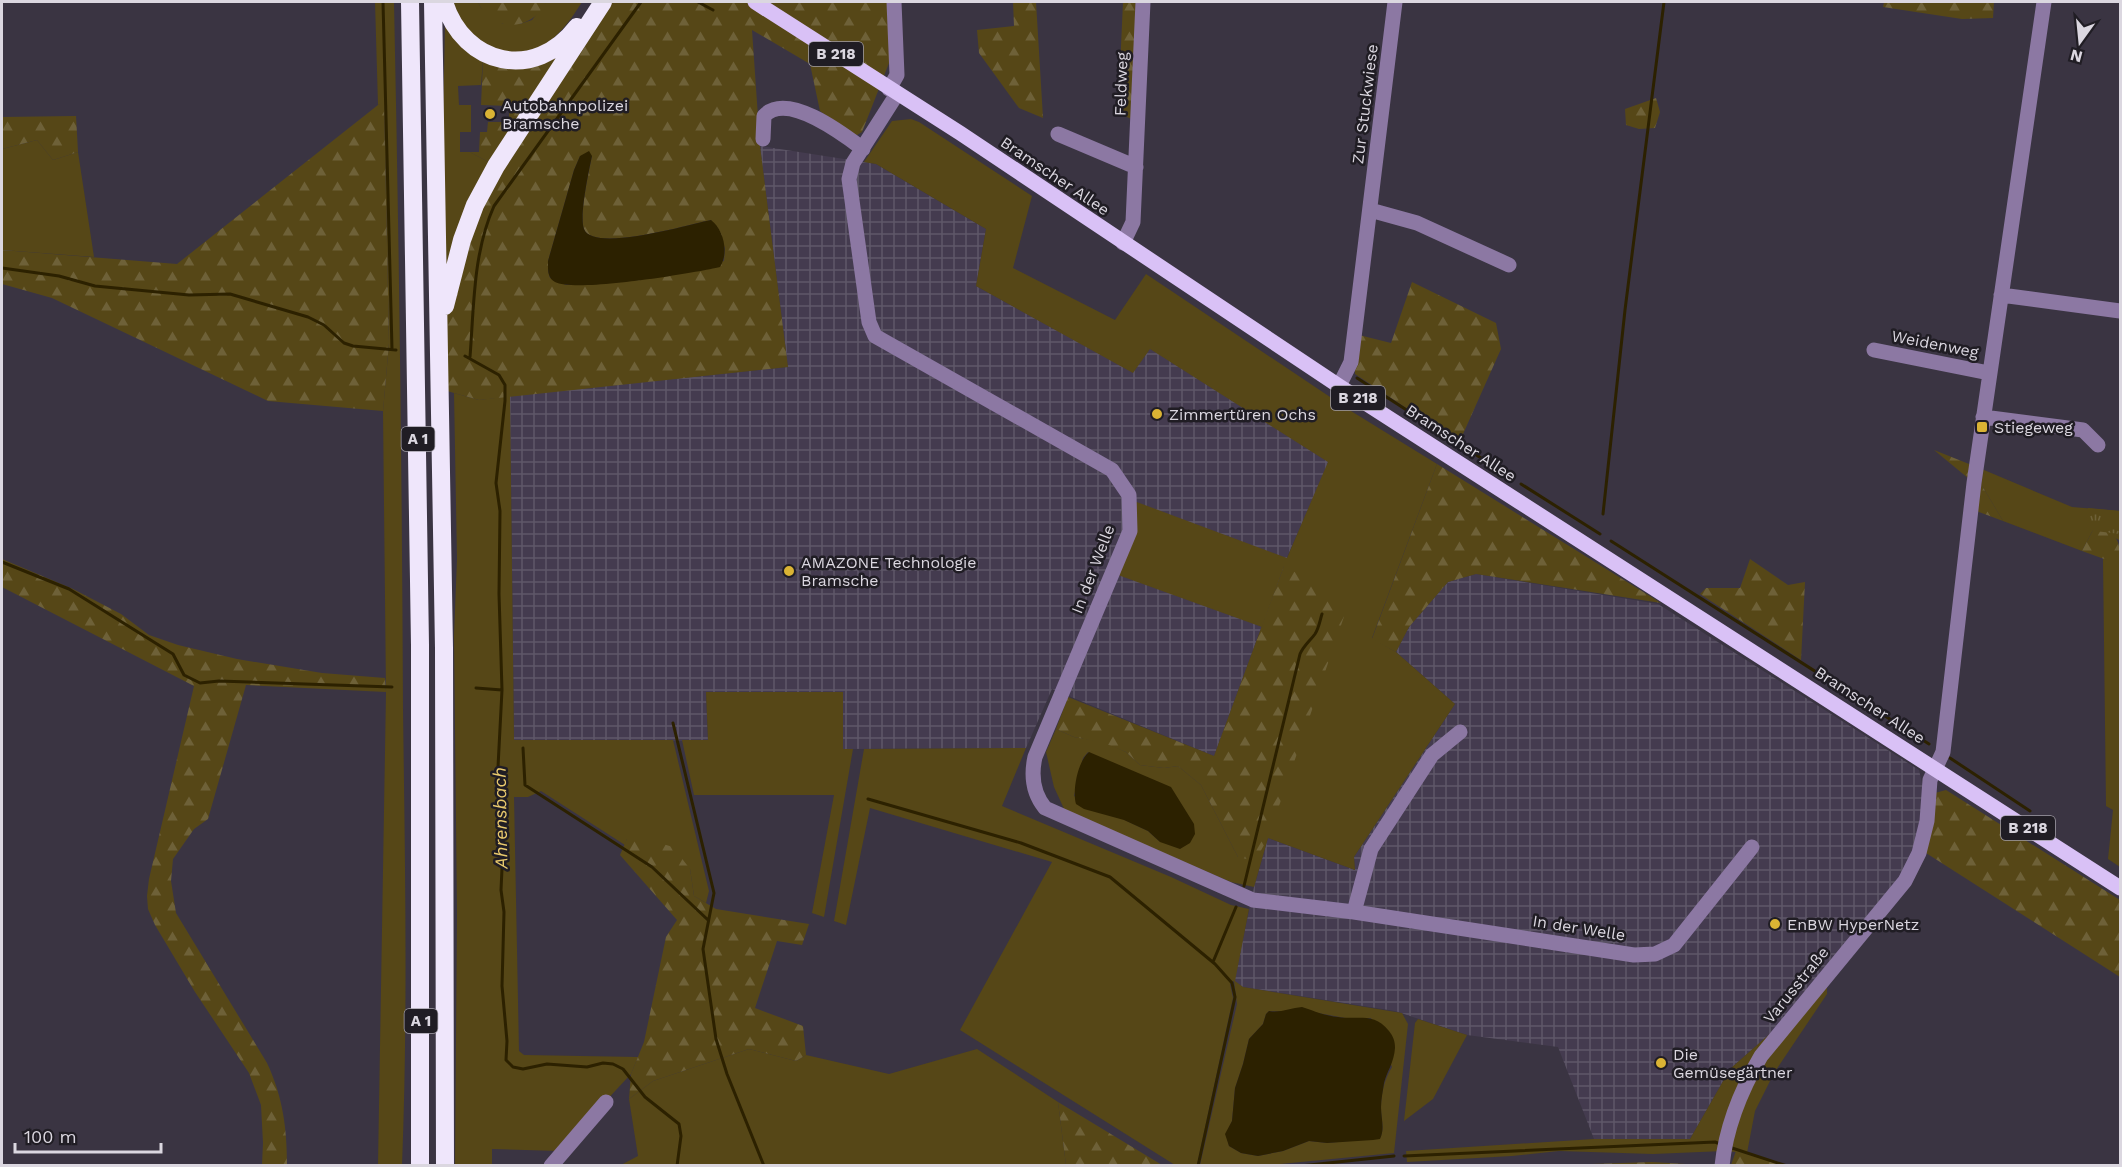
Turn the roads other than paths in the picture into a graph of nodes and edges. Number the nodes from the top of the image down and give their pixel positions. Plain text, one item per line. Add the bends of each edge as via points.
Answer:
1 (410, 2) edge
2 (433, 2) edge
3 (444, 2) edge
4 (596, 2) edge
5 (603, 2) edge
6 (755, 2) edge
7 (894, 2) edge
8 (1143, 2) edge
9 (1395, 2) edge
10 (2044, 2) edge
11 (893, 91) junction
12 (1058, 134) dead end
13 (763, 139) dead end
14 (863, 149) junction
15 (1136, 167) junction
16 (1370, 210) junction
17 (1123, 243) junction
18 (1509, 265) dead end
19 (2001, 295) junction
20 (2121, 311) edge
21 (439, 329) junction
22 (1874, 350) dead end
23 (1989, 373) junction
24 (1338, 386) junction
25 (1983, 417) junction
26 (2098, 445) dead end
27 (1460, 732) dead end
28 (1935, 769) junction
29 (1752, 848) dead end
30 (2121, 888) edge
31 (1354, 912) junction
32 (606, 1102) dead end
33 (1724, 1151) edge
34 (420, 1166) edge
35 (445, 1166) edge
36 (551, 1166) edge

1 - 34 highway, A 1 via 420,610
2 - 21 highway, A 1
3 - 4 highway via 453,25 477,50 523,61 545,54 563,42
5 - 21 highway via 508,147 476,205 462,240
6 - 11 main road, Bramscher Allee / B 218
7 - 11 street, In der Welle via 897,75
8 - 15 street, Feldweg
9 - 16 street, Zur Stuckwiese
10 - 19 street
11 - 14 street, In der Welle
11 - 17 main road, Bramscher Allee / B 218
12 - 15 street
13 - 14 street via 764,116 783,109 809,114
14 - 31 street, In der Welle via 853,163 849,179 869,322 875,336 1112,470 1129,495 1130,531 1035,757 1032,773 1038,800 1045,808 1253,900
15 - 17 street, Feldweg via 1133,222
16 - 18 street via 1417,223
16 - 24 street, Zur Stuckwiese via 1352,362
17 - 24 main road, Bramscher Allee / B 218
19 - 20 street
19 - 23 street
21 - 35 highway, A 1
22 - 23 street, Weidenweg
23 - 25 street
24 - 28 main road, Bramscher Allee / B 218
25 - 26 street via 2083,430
25 - 28 street via 1943,752
27 - 31 street via 1432,755 1371,849
28 - 30 main road, Bramscher Allee / B 218
28 - 33 street, Varusstraße via 1919,853 1905,881 1761,1056 1747,1080
29 - 31 street, In der Welle via 1674,945 1654,954 1634,955
32 - 36 street

